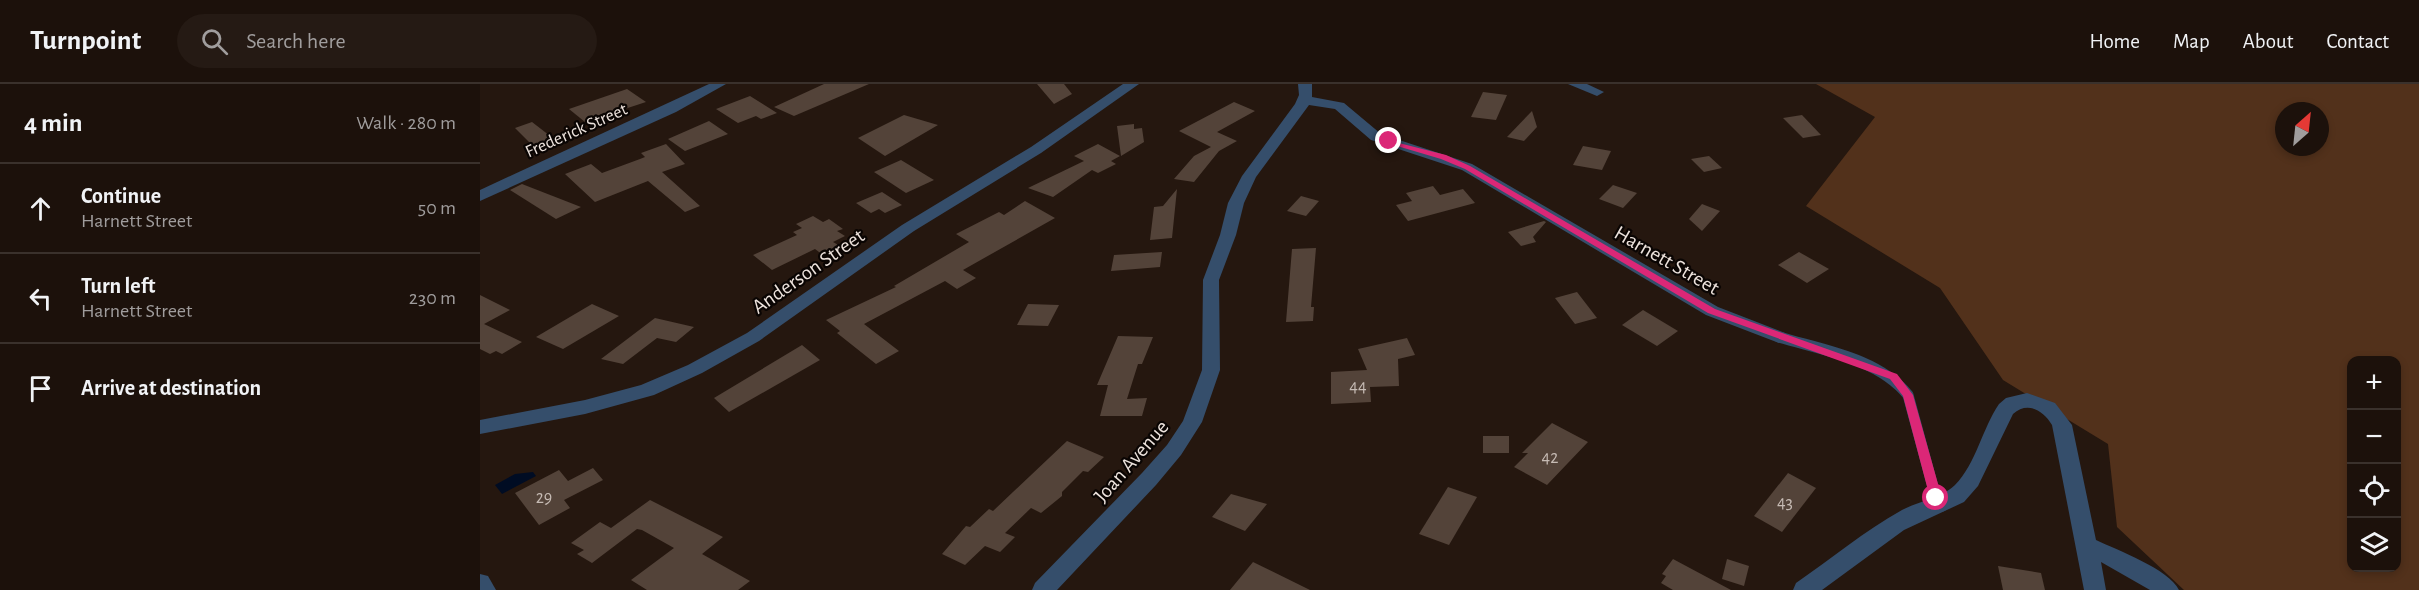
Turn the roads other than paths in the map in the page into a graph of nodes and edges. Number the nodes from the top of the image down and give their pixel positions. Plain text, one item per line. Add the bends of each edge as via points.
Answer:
1 (719, 84) edge
2 (1132, 84) edge
3 (1575, 84) edge
4 (1597, 92) dead end
5 (1302, 98) edge
6 (480, 196) edge
7 (1779, 337) joint
8 (480, 427) edge
9 (1942, 506) junction
10 (2088, 546) junction
11 (480, 583) edge
12 (485, 590) edge
13 (1043, 590) edge
14 (1804, 590) edge
15 (2095, 590) edge
16 (2168, 590) edge

1 - 6 street, Frederick Street
2 - 8 street, Anderson Street via 1022,159 908,228 753,337 695,369 614,399
3 - 4 street
5 - 7 street, Harnett Street via 1339,106 1376,137 1467,167 1712,311
5 - 13 street, Joan Avenue via 1249,176 1236,203 1211,280 1212,364 1192,422 1149,479
7 - 9 lane, Harnett Street via 1876,369 1900,382 1908,395 1936,498
9 - 10 street via 1974,476 2007,407 2019,400 2036,402 2051,410 2062,425
9 - 14 street via 1913,514
10 - 15 street
10 - 16 street
11 - 12 street

